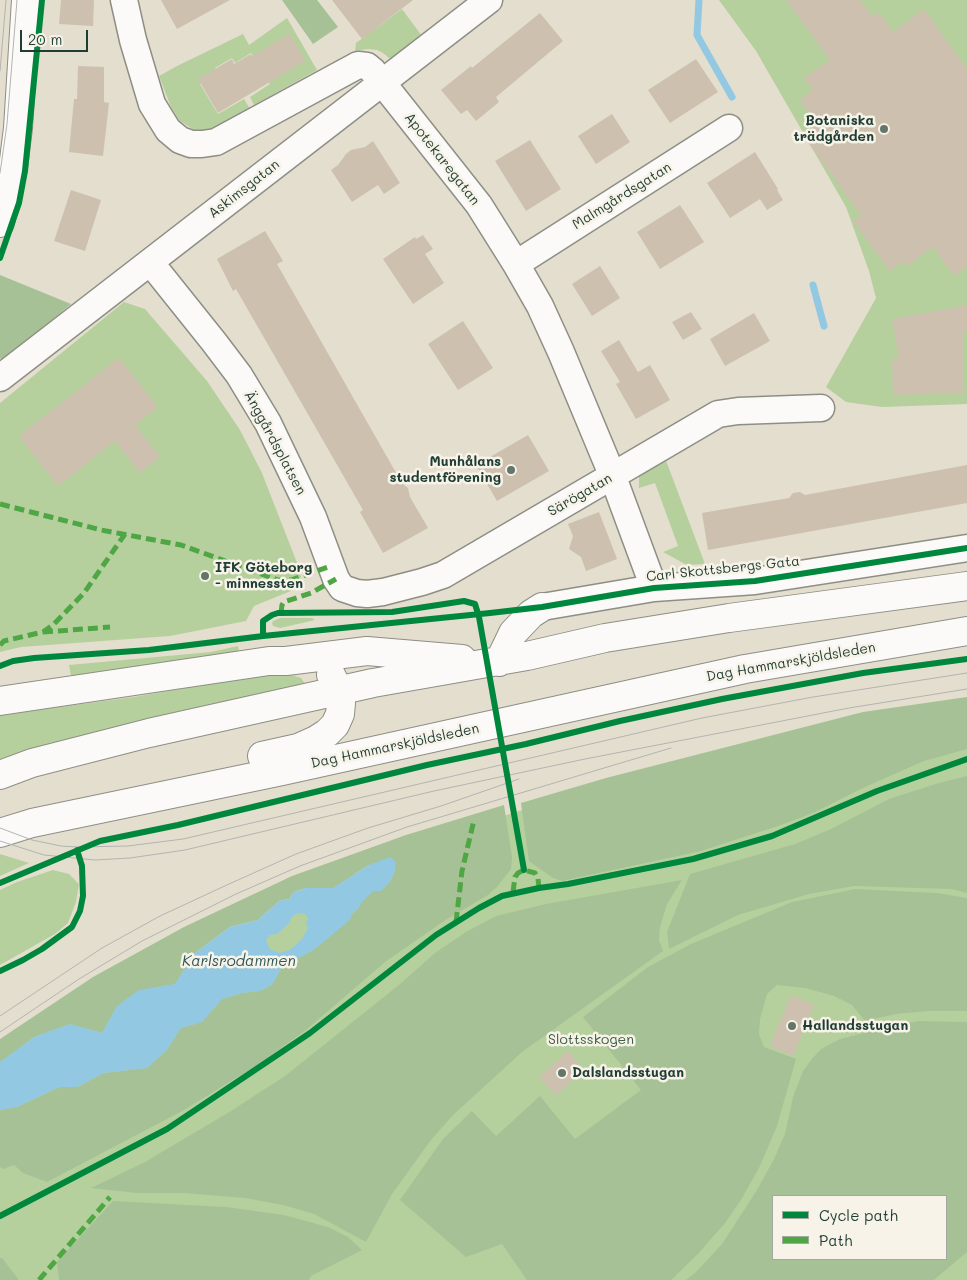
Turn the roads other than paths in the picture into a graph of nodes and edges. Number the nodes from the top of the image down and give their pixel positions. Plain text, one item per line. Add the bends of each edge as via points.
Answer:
1 (26, 0) edge
2 (124, 0) edge
3 (488, 0) edge
4 (383, 82) junction
5 (729, 128) dead end
6 (0, 223) edge
7 (150, 262) junction
8 (516, 264) junction
9 (0, 378) edge
10 (821, 408) dead end
11 (613, 476) junction
12 (967, 548) edge
13 (967, 586) edge
14 (342, 588) joint
15 (654, 588) junction
16 (542, 607) joint
17 (967, 631) edge
18 (286, 661) junction
19 (499, 662) junction
20 (339, 691) junction
21 (0, 701) edge
22 (0, 775) edge
23 (105, 808) junction
24 (0, 833) edge

1 - 6 main road via 18,128 13,168
2 - 4 street, Apotekaregatan via 132,40 152,104 168,130 191,144 216,142 358,65 367,66
3 - 4 street, Askimsgatan
4 - 7 street, Askimsgatan
4 - 8 street, Apotekaregatan via 479,205
5 - 8 street, Malmgårdsgatan
7 - 9 street, Askimsgatan
7 - 14 street, Änggårdsplatsen via 239,376 268,423
8 - 11 street, Apotekaregatan via 559,346
10 - 11 street, Särögatan via 718,414
11 - 14 street, Särögatan via 443,575 383,592 367,594
11 - 15 street, Apotekaregatan
12 - 15 street, Carl Skottsbergs Gata via 755,581
13 - 19 main road via 627,634
15 - 16 street, Carl Skottsbergs Gata
16 - 19 main road via 514,633
17 - 23 main road, Dag Hammarskjöldsleden via 745,669
18 - 19 main road via 366,651
18 - 20 main road via 319,666 334,678
18 - 21 main road
19 - 20 main road
20 - 22 main road via 148,733 32,763
20 - 23 main road via 340,714 331,729 316,740 298,748 146,785
23 - 24 main road, Dag Hammarskjöldsleden

